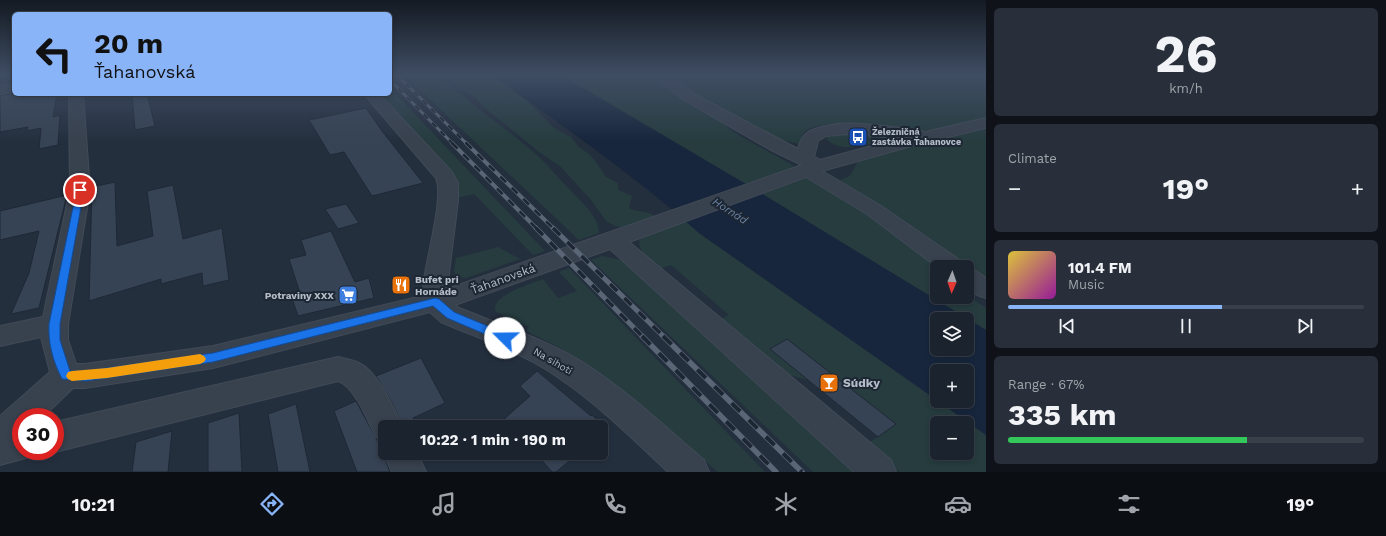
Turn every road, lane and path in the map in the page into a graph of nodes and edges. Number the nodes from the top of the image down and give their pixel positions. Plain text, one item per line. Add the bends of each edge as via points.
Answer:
1 (76, 97) edge
2 (374, 97) edge
3 (689, 97) edge
4 (986, 123) edge
5 (935, 136) junction
6 (806, 168) junction
7 (612, 240) junction
8 (942, 260) edge
9 (974, 281) edge
10 (986, 289) edge
11 (435, 302) junction
12 (55, 324) junction
13 (0, 336) edge
14 (66, 376) junction
15 (31, 408) edge
16 (383, 420) edge
17 (12, 425) edge
18 (0, 435) edge
19 (64, 435) edge
20 (12, 447) edge
21 (0, 450) edge
22 (403, 460) edge
23 (409, 472) edge
24 (692, 472) edge
25 (879, 472) edge

1 - 12 street via 80,190
2 - 11 street via 445,176 448,183
3 - 6 street
4 - 5 street, Ťahanovská
5 - 6 street, Ťahanovská
5 - 6 street via 834,129 820,132 812,136 807,146
6 - 7 street, Ťahanovská
6 - 8 street via 874,210
7 - 11 street, Ťahanovská
7 - 25 street
9 - 10 street
11 - 14 street, Ťahanovská via 213,357 86,376
11 - 24 street, Na sihoti via 450,315 532,349 569,369 620,407
12 - 13 street
12 - 14 street via 54,340
14 - 15 street
16 - 19 street via 356,376 338,369
17 - 18 street
20 - 21 street
22 - 23 street

